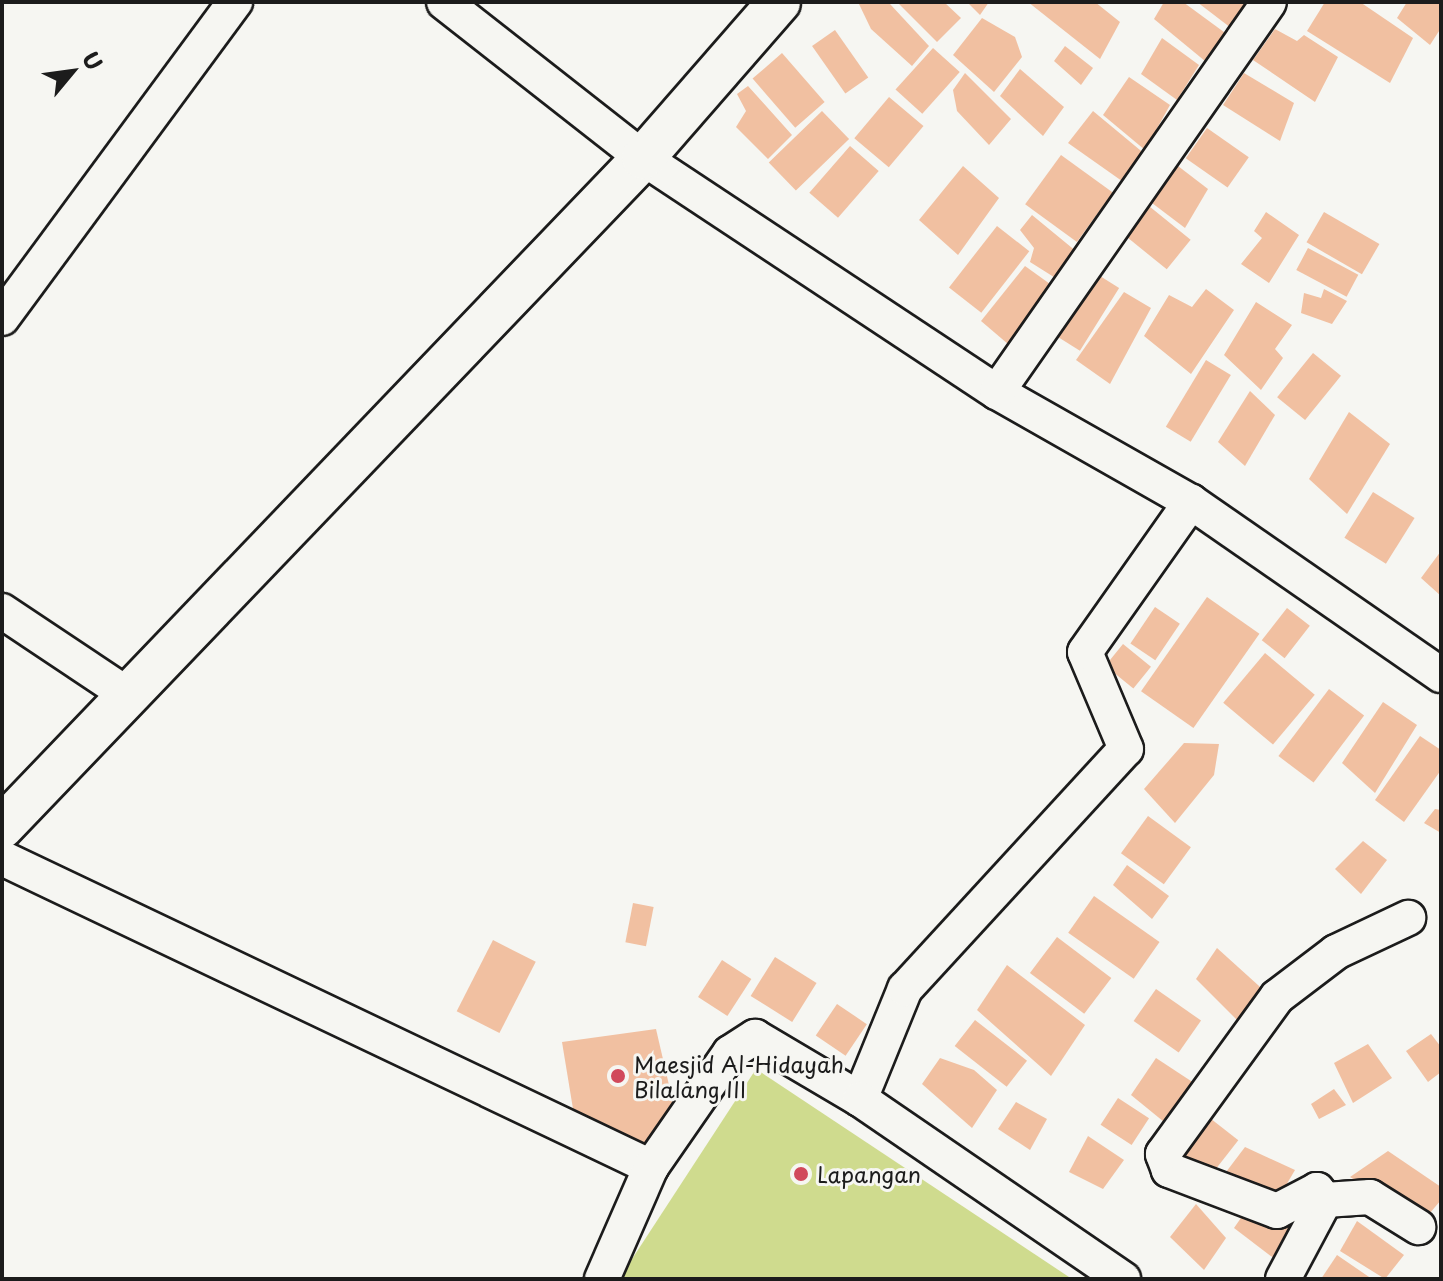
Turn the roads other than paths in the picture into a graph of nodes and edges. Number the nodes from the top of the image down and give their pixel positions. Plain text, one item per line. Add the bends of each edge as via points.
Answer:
1 (235, 2) edge
2 (444, 2) edge
3 (779, 2) edge
4 (1269, 2) edge
5 (643, 158) junction
6 (2, 318) edge
7 (997, 392) junction
8 (1191, 502) junction
9 (2, 611) edge
10 (1441, 675) edge
11 (125, 693) junction
12 (2, 827) edge
13 (2, 858) edge
14 (1408, 918) dead end
15 (860, 1099) junction
16 (651, 1167) junction
17 (1325, 1200) junction
18 (1418, 1227) dead end
19 (602, 1279) edge
20 (1123, 1279) edge
21 (1283, 1279) edge

1 - 6 street
2 - 5 street
3 - 5 street
4 - 7 street
5 - 7 street
5 - 11 street
7 - 8 street
8 - 10 street
8 - 15 street via 1085,652 1126,749 905,989
9 - 11 street
11 - 12 street
13 - 16 street
14 - 17 street via 1336,952 1277,997 1163,1154 1169,1170 1277,1211 1317,1190
15 - 16 street via 745,1038
15 - 20 street
16 - 19 street
17 - 18 street via 1370,1197
17 - 21 street

